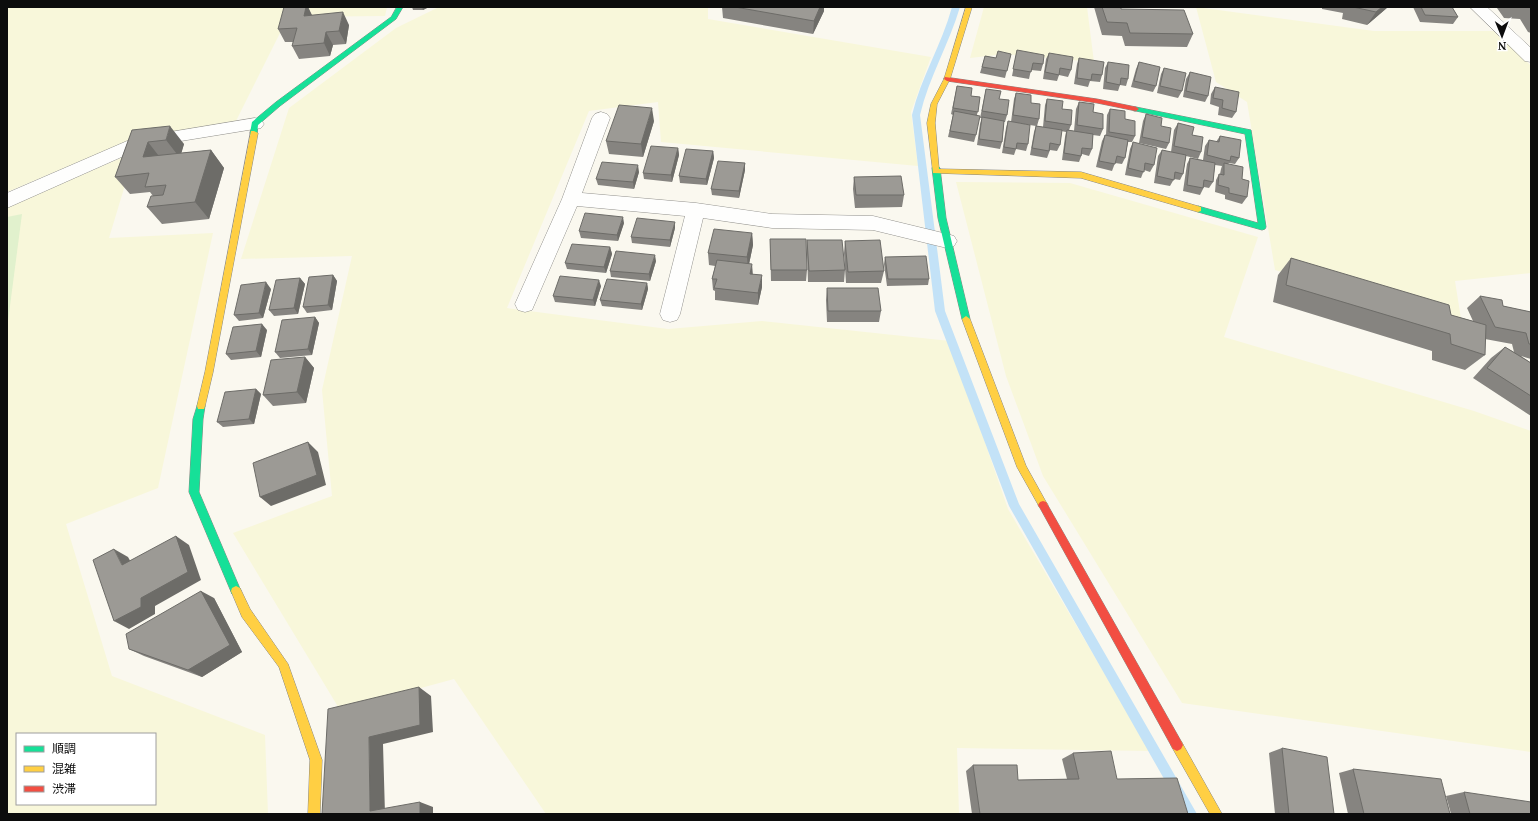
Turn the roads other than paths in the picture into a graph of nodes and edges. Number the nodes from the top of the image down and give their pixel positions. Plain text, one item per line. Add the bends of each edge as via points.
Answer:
1 (400, 7) edge
2 (968, 7) edge
3 (1478, 7) edge
4 (1531, 57) edge
5 (948, 79) junction
6 (601, 118) dead end
7 (255, 124) junction
8 (936, 172) junction
9 (570, 199) junction
10 (7, 200) edge
11 (696, 210) junction
12 (947, 241) junction
13 (525, 304) dead end
14 (670, 314) dead end
15 (314, 814) edge
16 (1216, 814) edge

1 - 7 street via 394,18 382,28
2 - 5 street
3 - 4 street
5 - 8 street via 934,104 931,123
5 - 8 street via 1097,101 1248,132 1262,227 1081,175
6 - 9 street
7 - 10 street via 140,142
7 - 15 street via 209,372 198,418 194,492 246,613 283,664 316,760
8 - 12 street
9 - 11 street
9 - 13 street
11 - 12 street via 772,221 873,223
11 - 14 street
12 - 16 street via 968,327 1022,467

